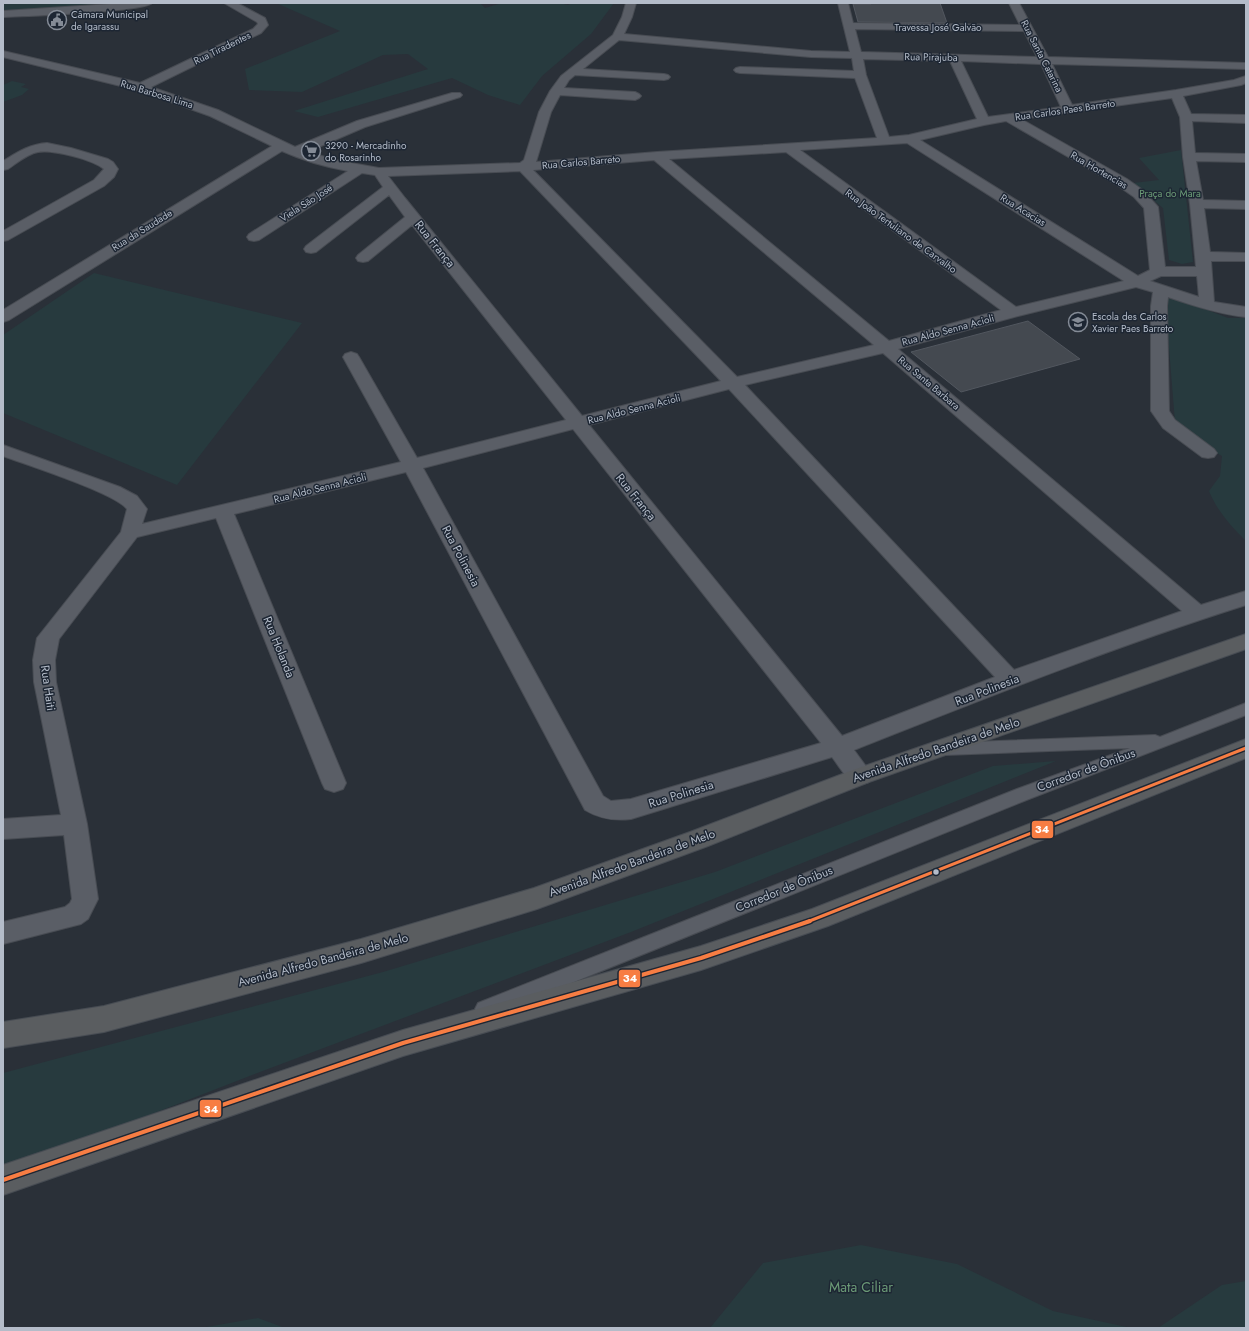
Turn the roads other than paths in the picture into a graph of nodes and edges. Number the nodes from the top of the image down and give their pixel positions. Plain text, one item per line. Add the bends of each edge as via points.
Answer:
1 (147, 3) edge
2 (229, 3) edge
3 (631, 3) edge
4 (843, 3) edge
5 (1014, 3) edge
6 (3, 14) edge
7 (849, 26) junction
8 (1027, 28) junction
9 (617, 37) junction
10 (3, 54) edge
11 (857, 56) junction
12 (954, 58) junction
13 (1045, 61) junction
14 (1246, 66) edge
15 (740, 70) dead end
16 (574, 72) junction
17 (860, 75) junction
18 (664, 77) dead end
19 (1243, 82) edge
20 (142, 87) junction
21 (556, 91) junction
22 (1176, 94) junction
23 (456, 95) dead end
24 (635, 96) dead end
25 (1068, 109) junction
26 (1186, 117) junction
27 (1009, 118) junction
28 (1246, 119) edge
29 (984, 121) junction
30 (909, 139) junction
31 (884, 141) junction
32 (282, 145) junction
33 (790, 148) junction
34 (295, 152) junction
35 (657, 156) junction
36 (1189, 157) junction
37 (1246, 158) edge
38 (3, 166) edge
39 (523, 167) junction
40 (358, 170) junction
41 (379, 172) junction
42 (390, 188) junction
43 (1198, 204) junction
44 (1246, 205) edge
45 (414, 217) junction
46 (3, 237) edge
47 (254, 237) dead end
48 (311, 249) dead end
49 (1246, 257) edge
50 (363, 258) dead end
51 (1204, 263) junction
52 (1158, 272) junction
53 (1137, 282) junction
54 (1161, 290) junction
55 (1207, 305) junction
56 (1013, 312) junction
57 (1246, 312) edge
58 (3, 317) edge
59 (886, 347) junction
60 (351, 357) dead end
61 (733, 383) junction
62 (577, 423) junction
63 (3, 450) edge
64 (1208, 453) dead end
65 (412, 465) junction
66 (224, 511) junction
67 (130, 533) junction
68 (1246, 598) edge
69 (1198, 613) junction
70 (1246, 641) edge
71 (1010, 680) junction
72 (1246, 709) edge
73 (1168, 740) junction
74 (837, 747) junction
75 (1246, 748) edge
76 (938, 749) junction
77 (861, 776) junction
78 (334, 783) dead end
79 (75, 824) junction
80 (3, 829) edge
81 (3, 933) edge
82 (3, 1035) edge
83 (403, 1043) junction
84 (3, 1180) edge

1 - 6 street
2 - 20 street, Rua Tiradentes via 261,20 262,25 257,31
3 - 9 street
4 - 7 street
5 - 8 street, Rua Santa Catarina
7 - 8 street, Travessa José Galvão
7 - 11 street
8 - 13 street, Rua Santa Catarina
9 - 11 street, Rua Pirajuba
9 - 16 street
10 - 20 street, Rua Barbosa Lima
11 - 12 street, Rua Pirajuba
11 - 17 street
12 - 13 street, Rua Pirajuba
12 - 29 street
13 - 14 street, Rua Pirajuba
13 - 25 street, Rua Santa Catarina
15 - 17 street
16 - 18 street
16 - 21 street via 565,78
17 - 31 street
19 - 22 street, Rua Carlos Paes Barreto
20 - 32 street, Rua Barbosa Lima via 214,113
21 - 24 street
21 - 39 street via 545,112 530,162
22 - 25 street, Rua Carlos Paes Barreto
22 - 26 street
23 - 34 street via 361,124
25 - 27 street, Rua Carlos Paes Barreto
26 - 28 street
26 - 36 street
27 - 29 street, Rua Carlos Paes Barreto
27 - 52 street, Rua Hortencias via 1122,182 1151,206
29 - 30 street, Rua Carlos Paes Barreto
30 - 31 street, Rua Carlos Paes Barreto
30 - 53 street, Rua Acacias
31 - 33 street, Rua Carlos Barreto
32 - 34 street, Rua Carlos Barreto
32 - 58 street, Rua da Saudade
33 - 35 street, Rua Carlos Barreto
33 - 56 street, Rua João Tertuliano de Carvalho
34 - 40 street, Rua Carlos Barreto
35 - 39 street, Rua Carlos Barreto
35 - 59 street, Rua Santa Barbara
36 - 37 street
36 - 43 street
38 - 46 street via 30,150 54,147 103,162 111,169 99,183
39 - 41 street, Rua Carlos Barreto
39 - 61 street
40 - 41 street, Rua Carlos Barreto
40 - 47 street, Viela São José
41 - 42 street, Rua França
42 - 45 street, Rua França
42 - 48 street
43 - 44 street
43 - 51 street
45 - 50 street, Rua França
45 - 62 street, Rua França
49 - 51 street
51 - 52 street
51 - 55 street
52 - 53 street
53 - 54 street, Rua Acacias
53 - 56 street, Rua Aldo Senna Acioli
54 - 55 street, Rua Acacias
54 - 64 street via 1160,410 1169,424
55 - 57 street, Rua Acacias
56 - 59 street, Rua Aldo Senna Acioli
59 - 61 street, Rua Aldo Senna Acioli
59 - 69 street, Rua Santa Barbara
60 - 65 street, Rua Polinesia
61 - 62 street, Rua Aldo Senna Acioli
61 - 71 street
62 - 65 street, Rua Aldo Senna Acioli
62 - 74 street, Rua França
63 - 67 street, Rua Haiti via 113,491 130,500 137,509
65 - 66 street, Rua Aldo Senna Acioli
65 - 74 street, Rua Polinesia via 594,803 604,810 631,809
66 - 67 street, Rua Aldo Senna Acioli
66 - 78 street, Rua Holanda
67 - 79 street, Rua Haiti via 48,638 44,660 45,682
68 - 69 street, Rua Polinesia
69 - 71 street, Rua Polinesia
70 - 76 highway, Avenida Alfredo Bandeira de Melo
71 - 74 street, Rua Polinesia
72 - 73 lane, Corredor de Ônibus
73 - 76 lane, Corredor de Ônibus
73 - 83 lane, Corredor de Ônibus via 1016,796
74 - 77 street, Rua França
75 - 83 highway via 819,918 701,958
76 - 77 highway, Avenida Alfredo Bandeira de Melo
77 - 82 highway, Avenida Alfredo Bandeira de Melo via 537,898 361,951 104,1019
79 - 80 street
79 - 81 street, Rua Haiti via 85,899 79,911 72,916
83 - 84 highway

